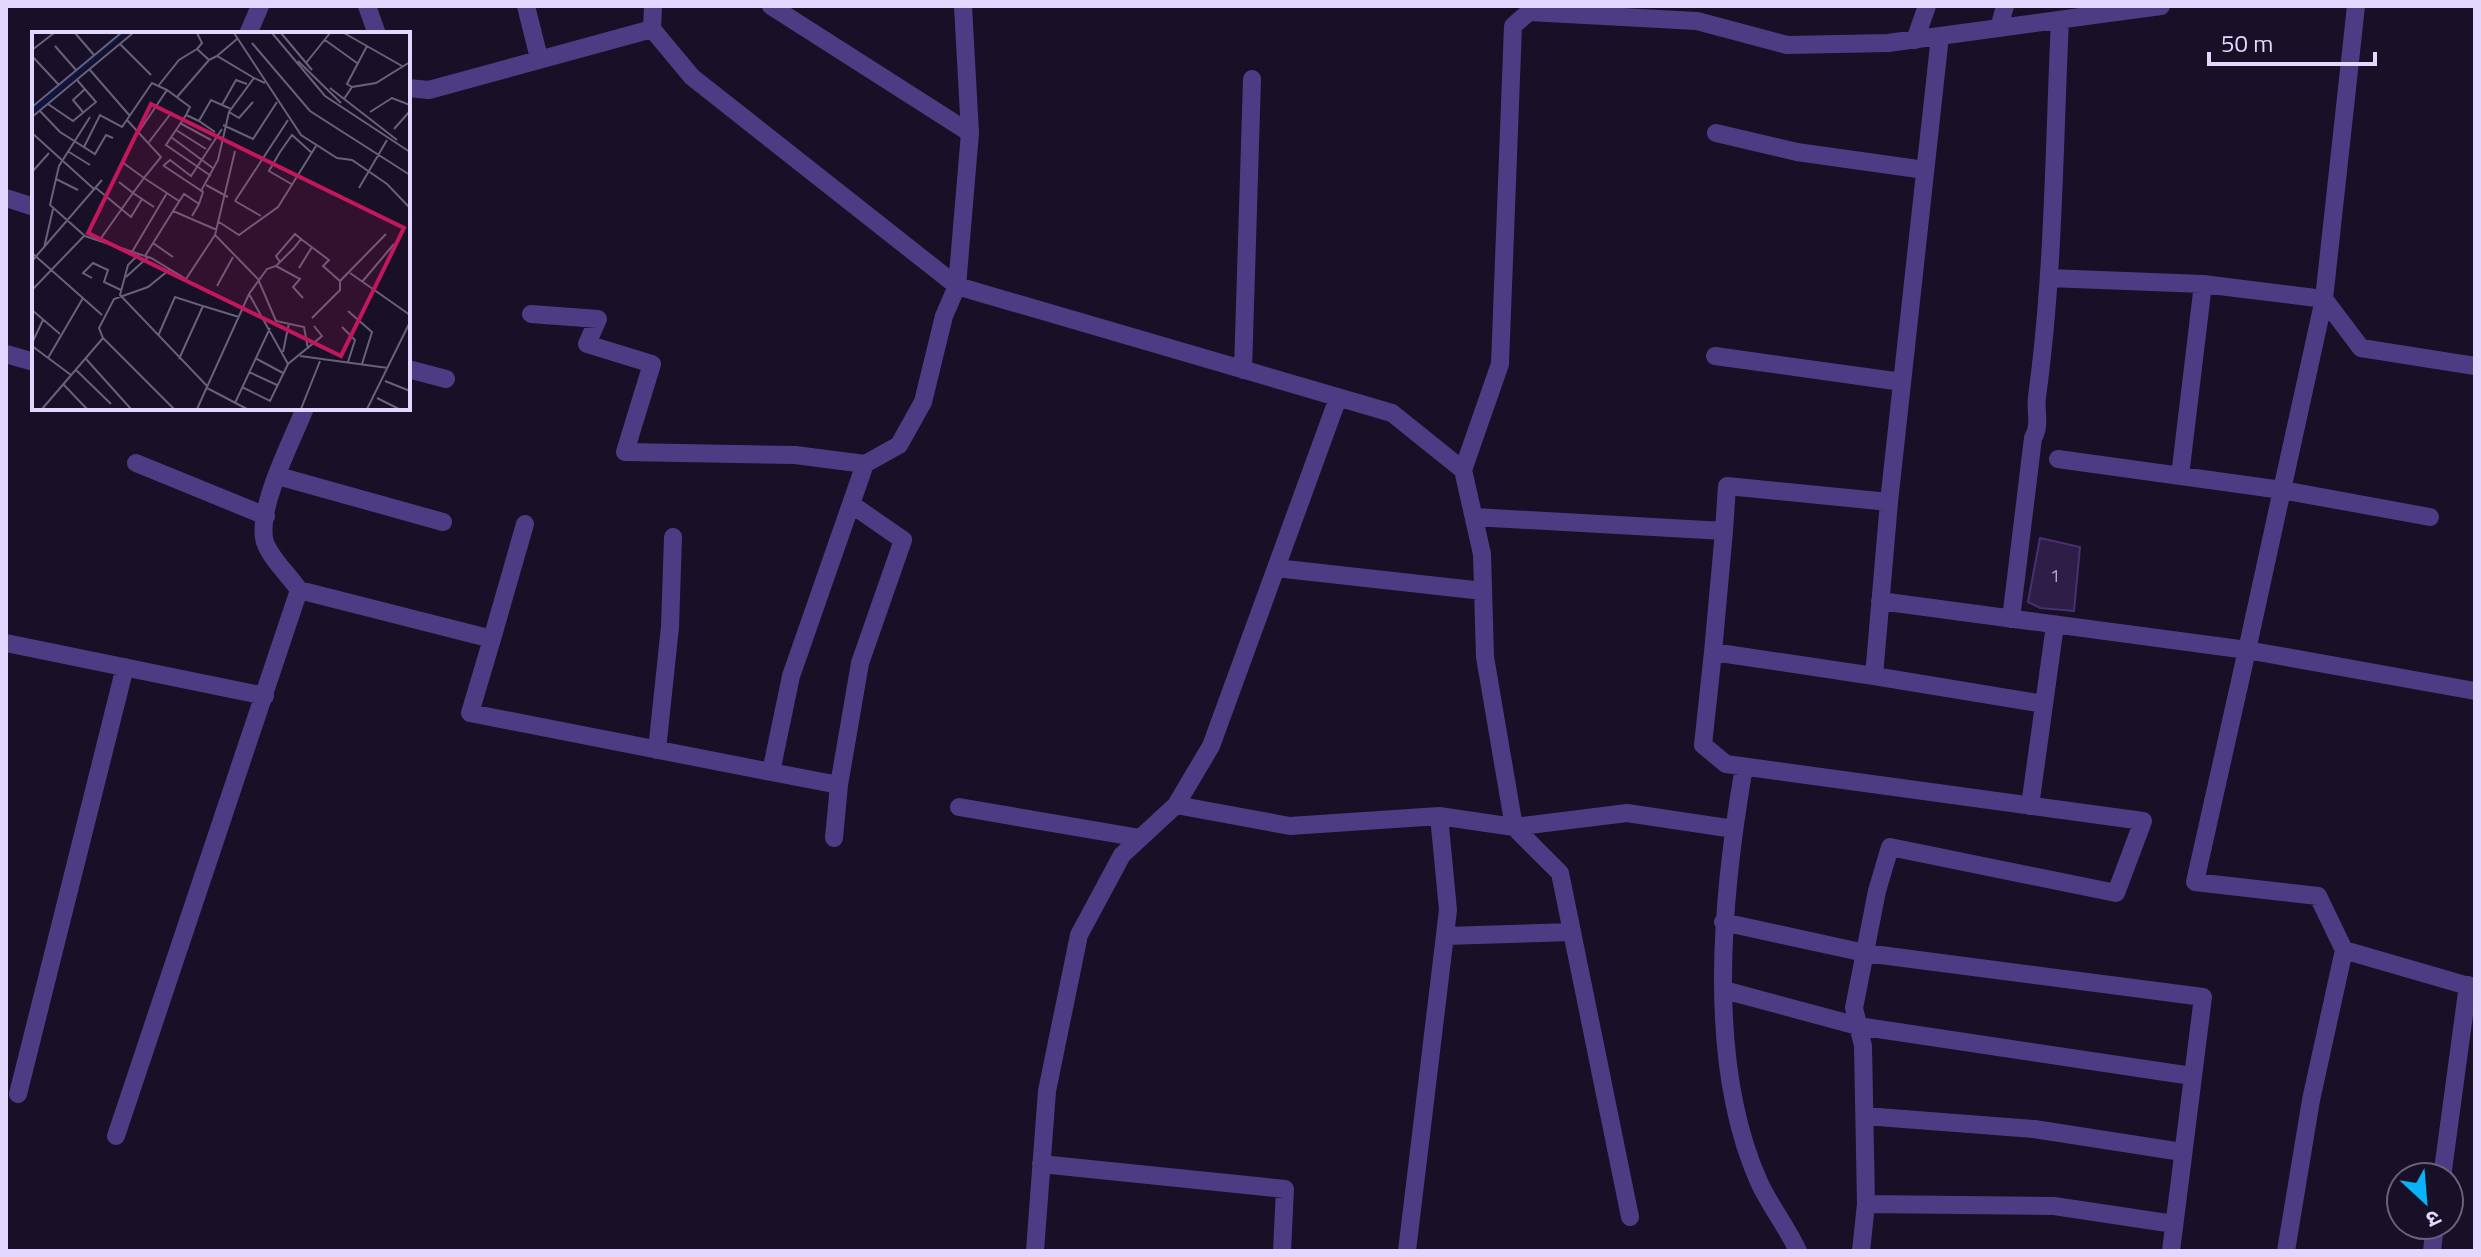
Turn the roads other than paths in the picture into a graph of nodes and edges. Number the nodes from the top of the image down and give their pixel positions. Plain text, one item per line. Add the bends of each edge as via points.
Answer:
1 (260, 6) edge
2 (367, 6) edge
3 (526, 6) edge
4 (653, 6) edge
5 (771, 6) edge
6 (963, 6) edge
7 (1927, 6) edge
8 (2005, 6) edge
9 (2161, 6) edge
10 (2356, 6) edge
11 (1700, 13) edge
12 (2060, 20) junction
13 (1999, 28) junction
14 (652, 29) junction
15 (249, 32) edge
16 (376, 32) edge
17 (1940, 36) junction
18 (1915, 40) junction
19 (539, 58) junction
20 (1252, 79) dead end
21 (410, 88) edge
22 (970, 133) junction
23 (1716, 133) dead end
24 (1925, 170) junction
25 (6, 198) edge
26 (32, 206) edge
27 (2049, 278) junction
28 (2203, 284) junction
29 (957, 286) junction
30 (2324, 299) junction
31 (531, 314) dead end
32 (6, 354) edge
33 (1715, 356) dead end
34 (32, 361) edge
35 (2475, 366) edge
36 (410, 370) edge
37 (1243, 370) junction
38 (446, 379) dead end
39 (1902, 382) junction
40 (1338, 398) junction
41 (304, 410) edge
42 (2058, 459) dead end
43 (136, 463) dead end
44 (865, 464) junction
45 (1463, 470) junction
46 (278, 476) junction
47 (2180, 476) junction
48 (2282, 490) junction
49 (1889, 502) junction
50 (851, 504) junction
51 (266, 516) junction
52 (1474, 517) junction
53 (2430, 517) dead end
54 (443, 522) dead end
55 (525, 524) dead end
56 (1724, 531) junction
57 (673, 537) dead end
58 (1276, 568) junction
59 (299, 590) junction
60 (1483, 591) junction
61 (1880, 601) junction
62 (2011, 619) junction
63 (2055, 625) junction
64 (492, 639) junction
65 (6, 643) edge
66 (2247, 650) junction
67 (1713, 652) junction
68 (125, 667) junction
69 (1874, 676) junction
70 (2475, 691) edge
71 (265, 696) junction
72 (2044, 704) junction
73 (657, 750) junction
74 (1744, 767) junction
75 (771, 772) junction
76 (839, 785) junction
77 (1176, 805) junction
78 (2030, 806) junction
79 (959, 807) dead end
80 (1439, 816) junction
81 (1514, 827) junction
82 (1734, 829) junction
83 (834, 838) dead end
84 (1140, 838) junction
85 (1723, 922) junction
86 (1572, 932) junction
87 (1445, 936) junction
88 (2344, 950) junction
89 (1865, 953) junction
90 (2471, 986) edge
91 (1724, 990) junction
92 (1858, 1026) junction
93 (2192, 1076) junction
94 (18, 1094) dead end
95 (1865, 1116) junction
96 (116, 1136) dead end
97 (2182, 1152) junction
98 (2444, 1161) edge
99 (1041, 1164) junction
100 (1866, 1204) junction
101 (1630, 1217) dead end
102 (2174, 1224) junction
103 (1035, 1251) edge
104 (1282, 1251) edge
105 (1407, 1251) edge
106 (1798, 1251) edge
107 (1861, 1251) edge
108 (2171, 1251) edge
109 (2286, 1251) edge

1 - 15 street
2 - 16 street
3 - 19 street
4 - 14 street
5 - 22 street
6 - 22 street
7 - 18 street
8 - 13 street
9 - 12 street
10 - 30 street
11 - 18 street via 1787,45
11 - 45 street via 1529,12 1513,26 1500,364
12 - 13 street
12 - 27 street
13 - 17 street
14 - 19 street
14 - 29 street via 692,77
17 - 18 street
17 - 24 street
19 - 21 street via 429,90
20 - 37 street
22 - 29 street
23 - 24 street via 1797,152
24 - 39 street
25 - 26 street
27 - 28 street
27 - 62 street via 2036,407 2039,429 2033,438
28 - 30 street
28 - 47 street
29 - 37 street
29 - 44 street via 944,316 923,402 899,445
30 - 35 street via 2361,348
30 - 48 street
31 - 44 street via 598,319 587,344 652,364 625,452 795,455
32 - 34 street
33 - 39 street
36 - 38 street
37 - 40 street
39 - 49 street
40 - 45 street via 1392,413
40 - 58 street
41 - 46 street
42 - 47 street
43 - 51 street
44 - 50 street
45 - 52 street
46 - 51 street
46 - 54 street
47 - 48 street
48 - 53 street
48 - 66 street
49 - 56 street via 1727,486
49 - 61 street
50 - 75 street via 791,676
50 - 76 street via 903,540 860,663
51 - 59 street via 264,541
52 - 56 street
52 - 60 street
55 - 64 street
56 - 67 street
57 - 73 street
58 - 60 street
58 - 77 street via 1211,746
59 - 64 street
59 - 71 street
60 - 81 street via 1485,657
61 - 62 street
61 - 69 street
62 - 63 street
63 - 66 street
63 - 72 street
64 - 73 street via 470,713
65 - 68 street
66 - 70 street
66 - 88 street via 2195,882 2318,896
67 - 69 street
67 - 74 street via 1703,745 1726,764
68 - 71 street
68 - 94 street
69 - 72 street
71 - 96 street
72 - 78 street
73 - 75 street
74 - 78 street
74 - 82 street
75 - 76 street
76 - 83 street
77 - 80 street via 1290,826
77 - 84 street
78 - 89 street via 2143,821 2116,893 1890,847
79 - 84 street
80 - 81 street
80 - 87 street via 1448,910
81 - 82 street via 1627,813
81 - 86 street via 1560,873
82 - 85 street
84 - 99 street via 1122,855 1079,935 1047,1091
85 - 89 street
85 - 91 street
86 - 87 street
86 - 101 street
87 - 105 street
88 - 90 street
88 - 109 street via 2311,1100
89 - 92 street via 1854,1008
89 - 93 street via 2203,997
90 - 98 street
91 - 92 street
91 - 106 street via 1735,1111 1759,1182
92 - 93 street
92 - 95 street
93 - 97 street
95 - 97 street via 2034,1129
95 - 100 street
97 - 102 street
99 - 103 street
99 - 104 street via 1285,1189
100 - 102 street via 2054,1206
100 - 107 street
102 - 108 street

